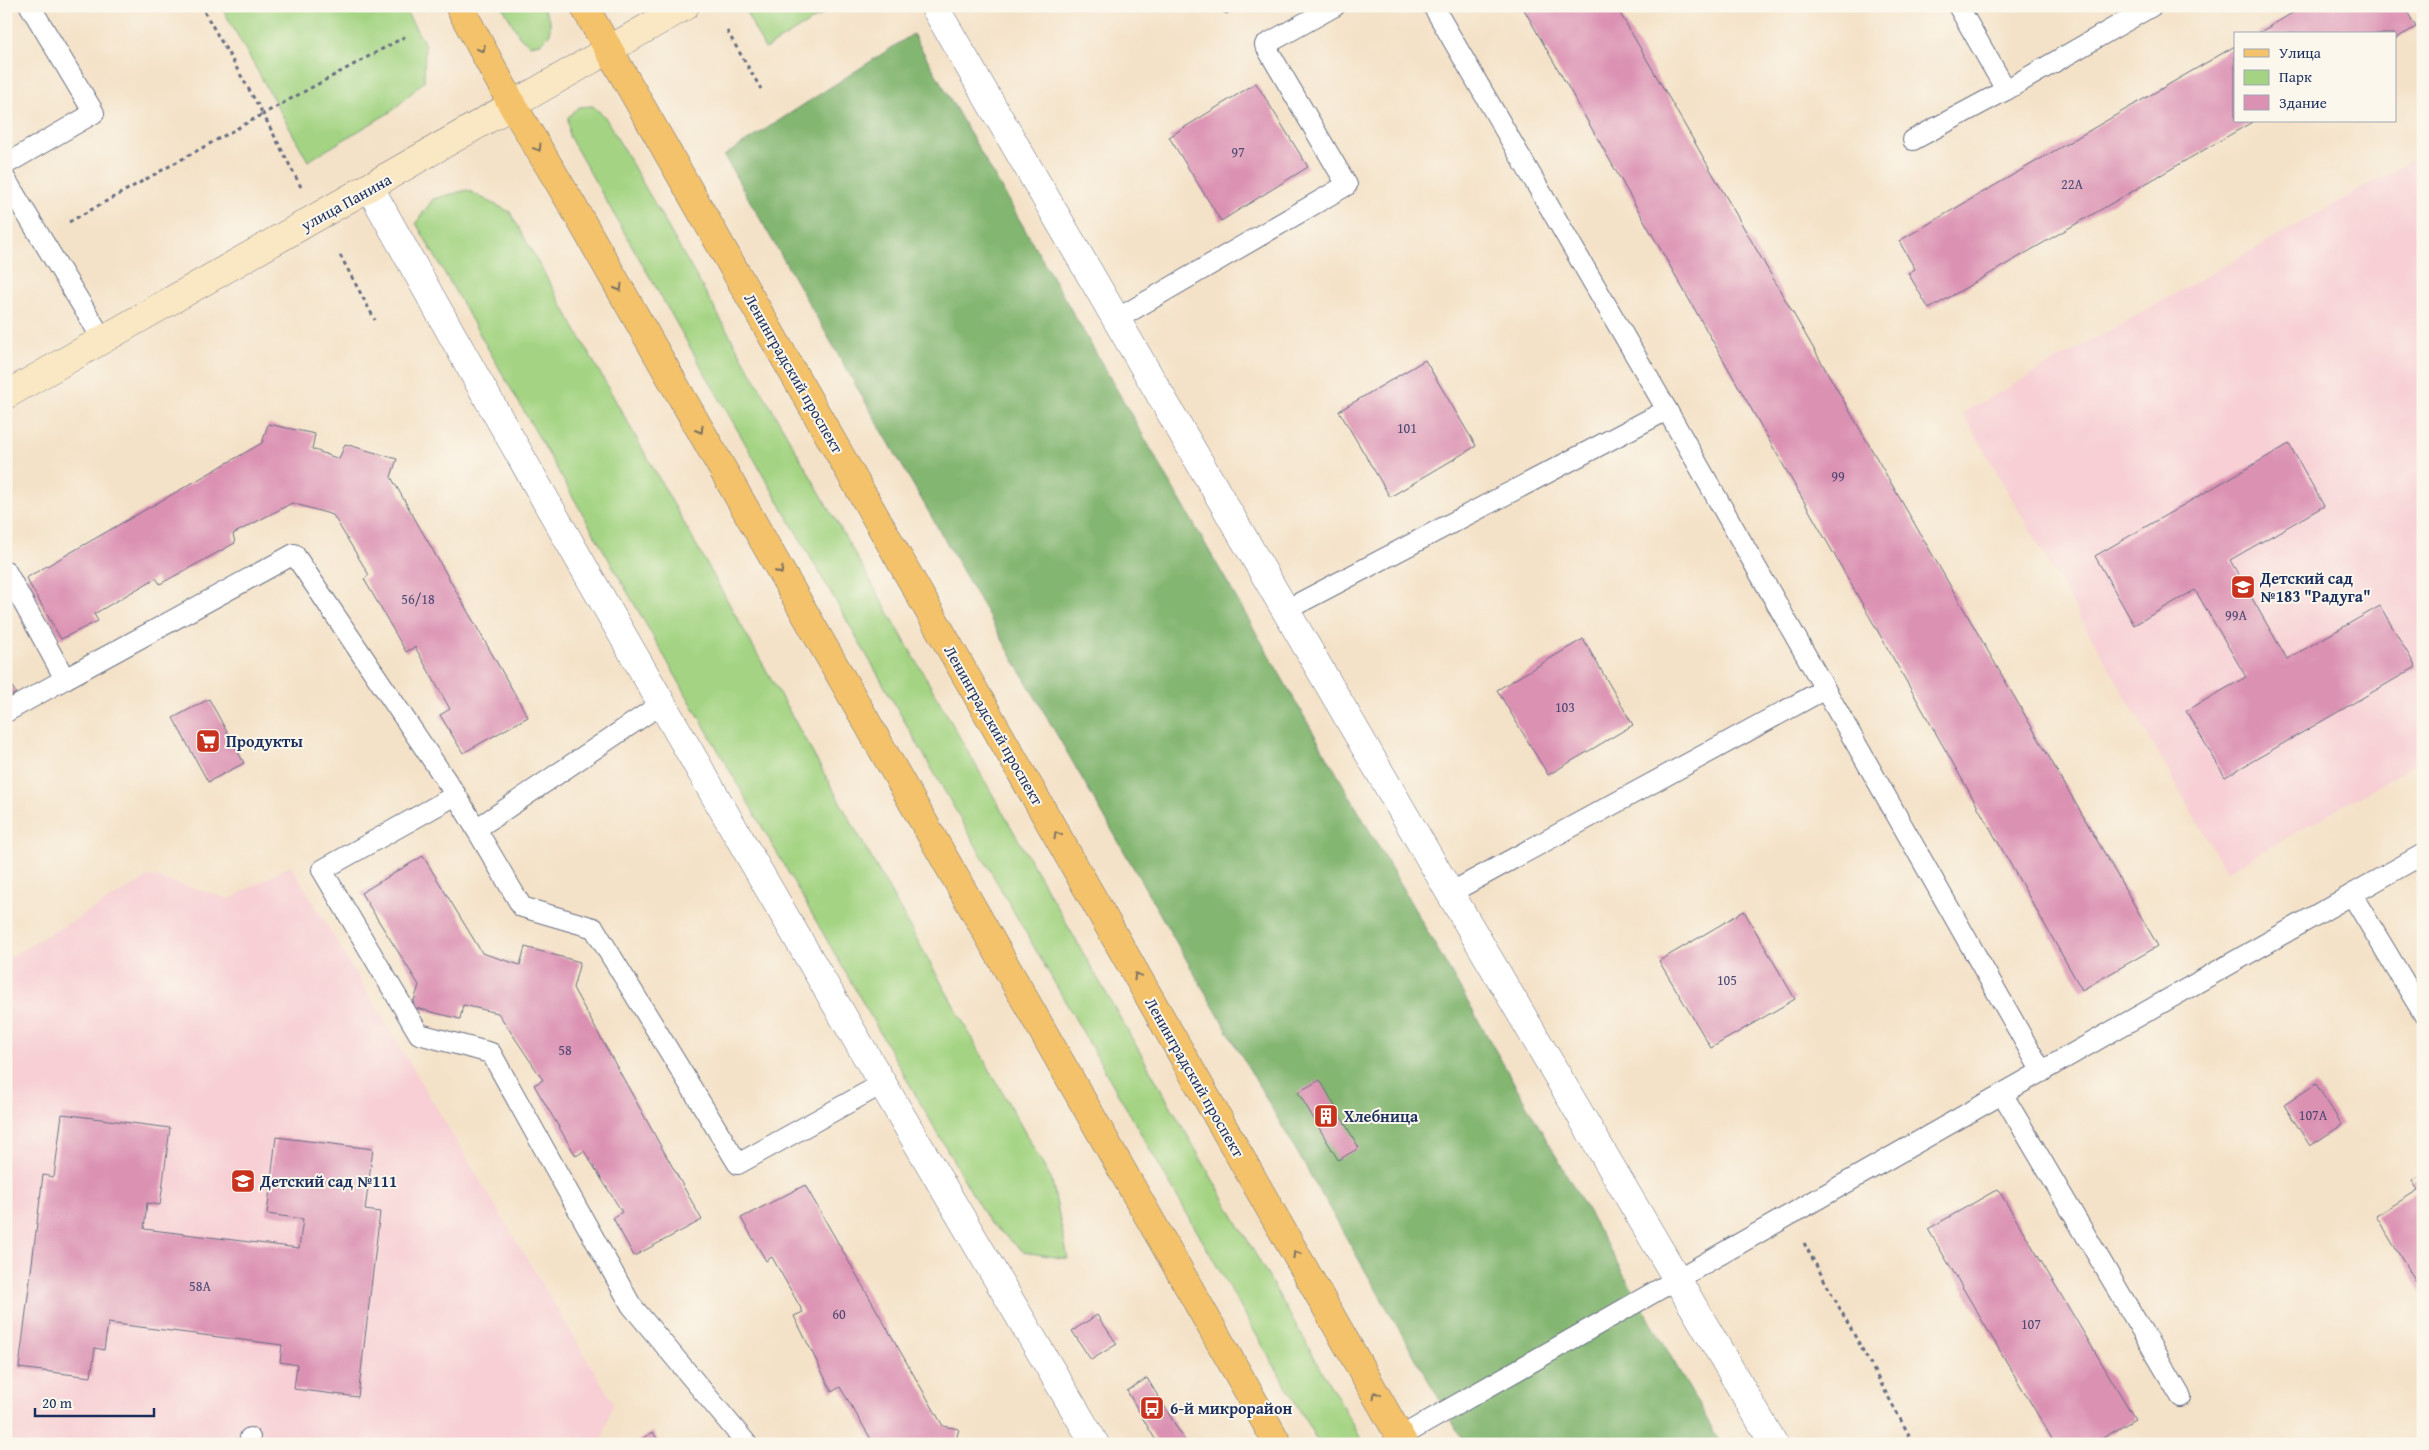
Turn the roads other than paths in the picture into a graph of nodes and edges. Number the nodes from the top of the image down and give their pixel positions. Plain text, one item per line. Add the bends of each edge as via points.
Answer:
1 (30, 6) edge
2 (459, 6) edge
3 (584, 6) edge
4 (684, 6) edge
5 (934, 6) edge
6 (1335, 6) edge
7 (1433, 6) edge
8 (1958, 6) edge
9 (2152, 6) edge
10 (609, 50) junction
11 (2006, 90) junction
12 (513, 106) junction
13 (1913, 140) dead end
14 (6, 164) edge
15 (6, 180) edge
16 (370, 188) junction
17 (1116, 320) junction
18 (102, 340) junction
19 (6, 395) edge
20 (1667, 410) junction
21 (6, 571) edge
22 (1286, 610) junction
23 (65, 679) junction
24 (1825, 689) junction
25 (661, 704) junction
26 (6, 712) edge
27 (456, 795) junction
28 (476, 829) junction
29 (2423, 854) edge
30 (1450, 893) junction
31 (2352, 895) junction
32 (2423, 1013) edge
33 (2042, 1072) junction
34 (882, 1084) junction
35 (2003, 1094) junction
36 (1677, 1280) junction
37 (2181, 1397) dead end
38 (1402, 1440) edge
39 (747, 1444) edge
40 (1094, 1444) edge
41 (1278, 1444) edge
42 (1774, 1444) edge

1 - 14 lane via 94,113
2 -> 12 main road
3 - 10 main road, Ленинградский проспект
4 - 10 street, улица Панина
5 - 17 street
6 - 17 lane via 1265,45 1347,185
7 - 20 lane
8 - 11 lane
9 - 11 lane
10 - 12 street, улица Панина
38 -> 10 main road, Ленинградский проспект
11 - 13 lane
12 - 16 street, улица Панина
12 -> 41 main road via 571,202
15 - 18 lane
16 - 18 street, улица Панина
16 - 25 street
17 - 22 street
18 - 19 street, улица Панина
20 - 22 lane
20 - 24 lane
21 - 23 lane
22 - 30 street
23 - 26 lane
23 - 27 lane via 294,554
24 - 30 lane
24 - 33 lane
25 - 28 lane
25 - 34 street
27 - 28 lane
27 - 39 lane via 322,870 419,1034 491,1053 631,1305
28 - 34 lane via 522,907 594,928 738,1164
29 - 31 lane
30 - 36 street
31 - 32 lane
31 - 33 lane
33 - 35 lane
34 - 40 street
35 - 36 lane
35 - 37 lane
36 - 38 lane
36 - 42 street

